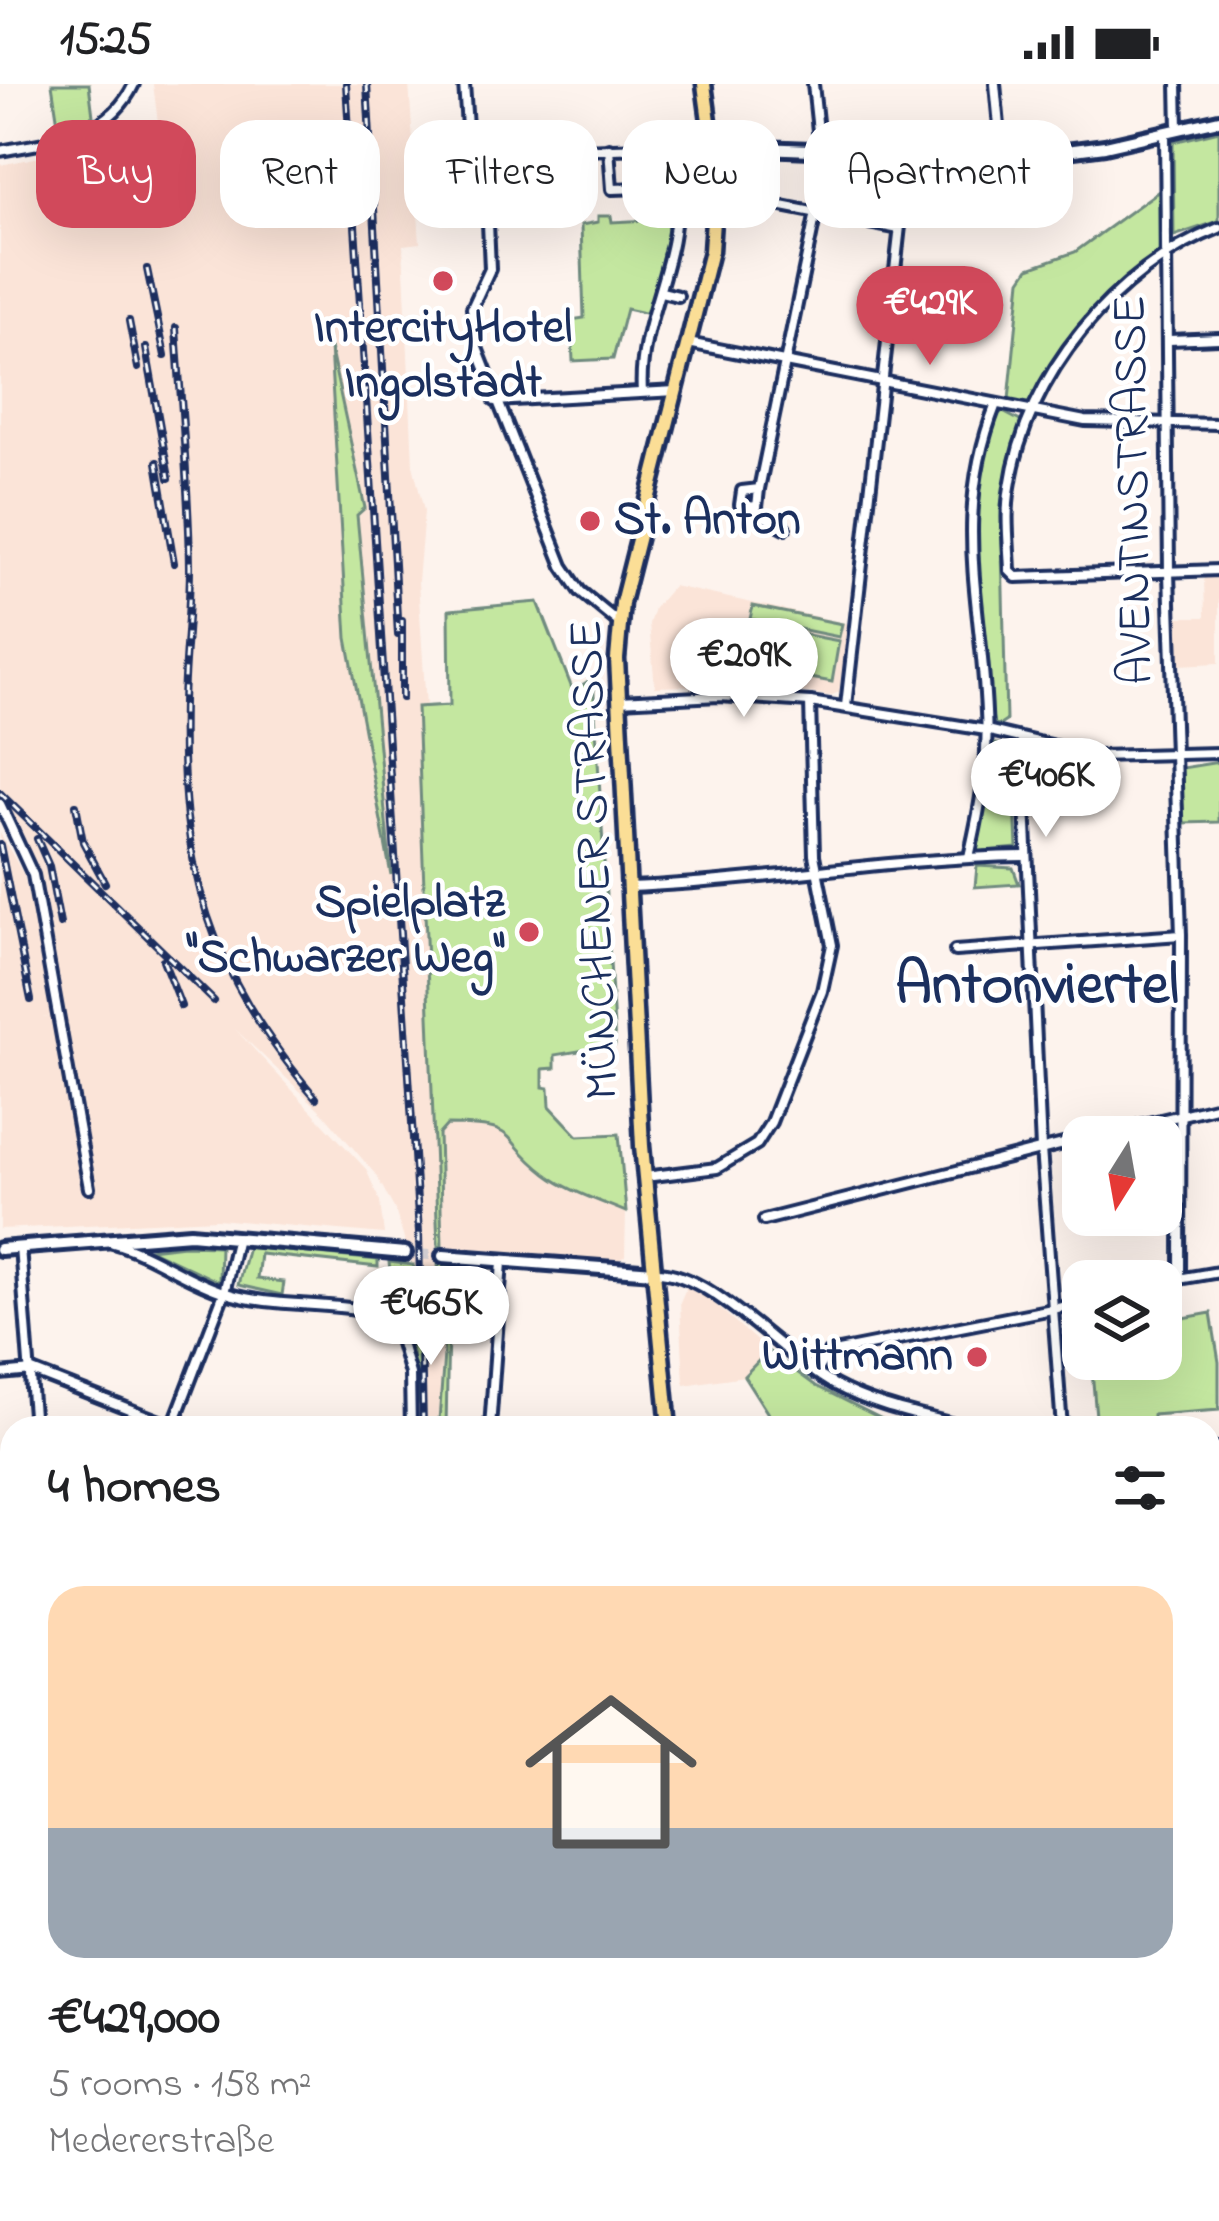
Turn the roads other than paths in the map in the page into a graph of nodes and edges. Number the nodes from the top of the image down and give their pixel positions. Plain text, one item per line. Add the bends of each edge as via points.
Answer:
1 (134, 84) edge
2 (464, 84) edge
3 (704, 84) edge
4 (813, 84) edge
5 (995, 84) edge
6 (1177, 84) edge
7 (467, 120) edge
8 (709, 120) edge
9 (817, 120) edge
10 (998, 120) edge
11 (1219, 120) edge
12 (1172, 131) junction
13 (1073, 147) edge
14 (598, 148) edge
15 (609, 148) junction
16 (622, 148) edge
17 (0, 151) edge
18 (486, 228) edge
19 (713, 228) edge
20 (813, 228) edge
21 (894, 228) edge
22 (1219, 228) edge
23 (899, 229) joint
24 (1168, 251) junction
25 (661, 292) junction
26 (678, 296) dead end
27 (1219, 338) edge
28 (1169, 340) junction
29 (688, 343) junction
30 (784, 360) junction
31 (885, 380) junction
32 (676, 391) junction
33 (642, 392) junction
34 (495, 401) junction
35 (996, 404) junction
36 (1032, 411) junction
37 (1219, 424) edge
38 (1168, 425) junction
39 (759, 489) junction
40 (752, 510) junction
41 (785, 528) dead end
42 (1219, 570) edge
43 (1169, 573) junction
44 (620, 624) junction
45 (617, 701) junction
46 (810, 702) junction
47 (846, 706) junction
48 (986, 730) junction
49 (1022, 739) junction
50 (1219, 754) edge
51 (1174, 757) junction
52 (0, 804) edge
53 (1024, 856) junction
54 (969, 857) junction
55 (819, 871) junction
56 (628, 887) junction
57 (1181, 935) junction
58 (1029, 942) junction
59 (955, 951) dead end
60 (1219, 1106) edge
61 (1180, 1114) junction
62 (1172, 1116) edge
63 (1062, 1144) edge
64 (1041, 1149) junction
65 (645, 1177) junction
66 (89, 1188) dead end
67 (764, 1220) dead end
68 (238, 1235) junction
69 (100, 1239) junction
70 (20, 1247) junction
71 (0, 1249) edge
72 (405, 1252) tunnel mouth
73 (443, 1256) tunnel mouth
74 (1180, 1260) edge
75 (502, 1262) junction
76 (654, 1272) junction
77 (1219, 1272) edge
78 (1182, 1279) edge
79 (224, 1293) junction
80 (1062, 1309) edge
81 (1052, 1312) junction
82 (32, 1371) junction
83 (814, 1373) junction
84 (0, 1374) edge
85 (34, 1416) edge
86 (143, 1416) edge
87 (178, 1416) edge
88 (411, 1416) edge
89 (491, 1416) edge
90 (668, 1416) edge
91 (923, 1416) edge
92 (1061, 1416) edge

1 - 17 street via 94,128
2 - 7 street
3 - 8 main road, MÜNCHENER STRASSE
4 - 9 street
5 - 10 street
6 - 12 street, AVENTINSTRASSE
11 - 12 street
12 - 13 street
12 - 24 street, AVENTINSTRASSE
14 - 15 street
15 - 16 street
15 - 25 street via 612,189 675,187 678,221
18 - 34 street via 490,269 471,312
19 - 29 main road, MÜNCHENER STRASSE
20 - 30 street
21 - 23 street
22 - 24 street
23 - 31 street
24 - 28 street, AVENTINSTRASSE
24 - 36 street via 1078,335
25 - 26 street
25 - 33 street
27 - 28 street
28 - 38 street, AVENTINSTRASSE
29 - 30 street
29 - 32 main road, MÜNCHENER STRASSE
30 - 31 street
30 - 39 street
31 - 35 street
31 - 47 street
32 - 33 street
32 - 44 main road, MÜNCHENER STRASSE
33 - 34 street
34 - 44 street via 572,580
35 - 36 street
35 - 48 street via 971,482
36 - 38 street
36 - 43 street via 1009,489 1010,571
37 - 38 street
38 - 43 street, AVENTINSTRASSE
39 - 40 street
39 - 40 street via 742,491 740,506
40 - 41 street
42 - 43 street
43 - 51 street, AVENTINSTRASSE
44 - 45 main road, MÜNCHENER STRASSE
45 - 46 street
45 - 56 main road, MÜNCHENER STRASSE
46 - 47 street
46 - 55 street
47 - 48 street
48 - 49 street
48 - 54 street
49 - 51 street via 1097,756
49 - 53 street
50 - 51 street
51 - 57 street, AVENTINSTRASSE
52 - 66 street via 33,875
53 - 54 street
53 - 58 street
54 - 55 street
55 - 56 street
55 - 65 street via 830,968 764,1134 717,1168
56 - 65 main road, MÜNCHENER STRASSE
57 - 58 street
57 - 61 street, AVENTINSTRASSE
58 - 59 street
58 - 64 street
60 - 61 street
61 - 62 street
61 - 74 street, AVENTINSTRASSE
63 - 64 street
64 - 67 street
64 - 81 street
65 - 76 main road, MÜNCHENER STRASSE
68 - 69 street
68 - 72 street
68 - 79 street
69 - 70 street
69 - 79 street
70 - 71 street
70 - 82 street
73 - 75 street
75 - 76 street
75 - 89 street
76 - 83 street via 692,1277
76 - 90 main road, MÜNCHENER STRASSE
77 - 78 street
79 - 87 street
79 - 88 street via 394,1319 410,1374
80 - 81 street
81 - 83 street via 828,1353
81 - 92 street
82 - 84 street
82 - 85 street
82 - 86 street
83 - 91 street

